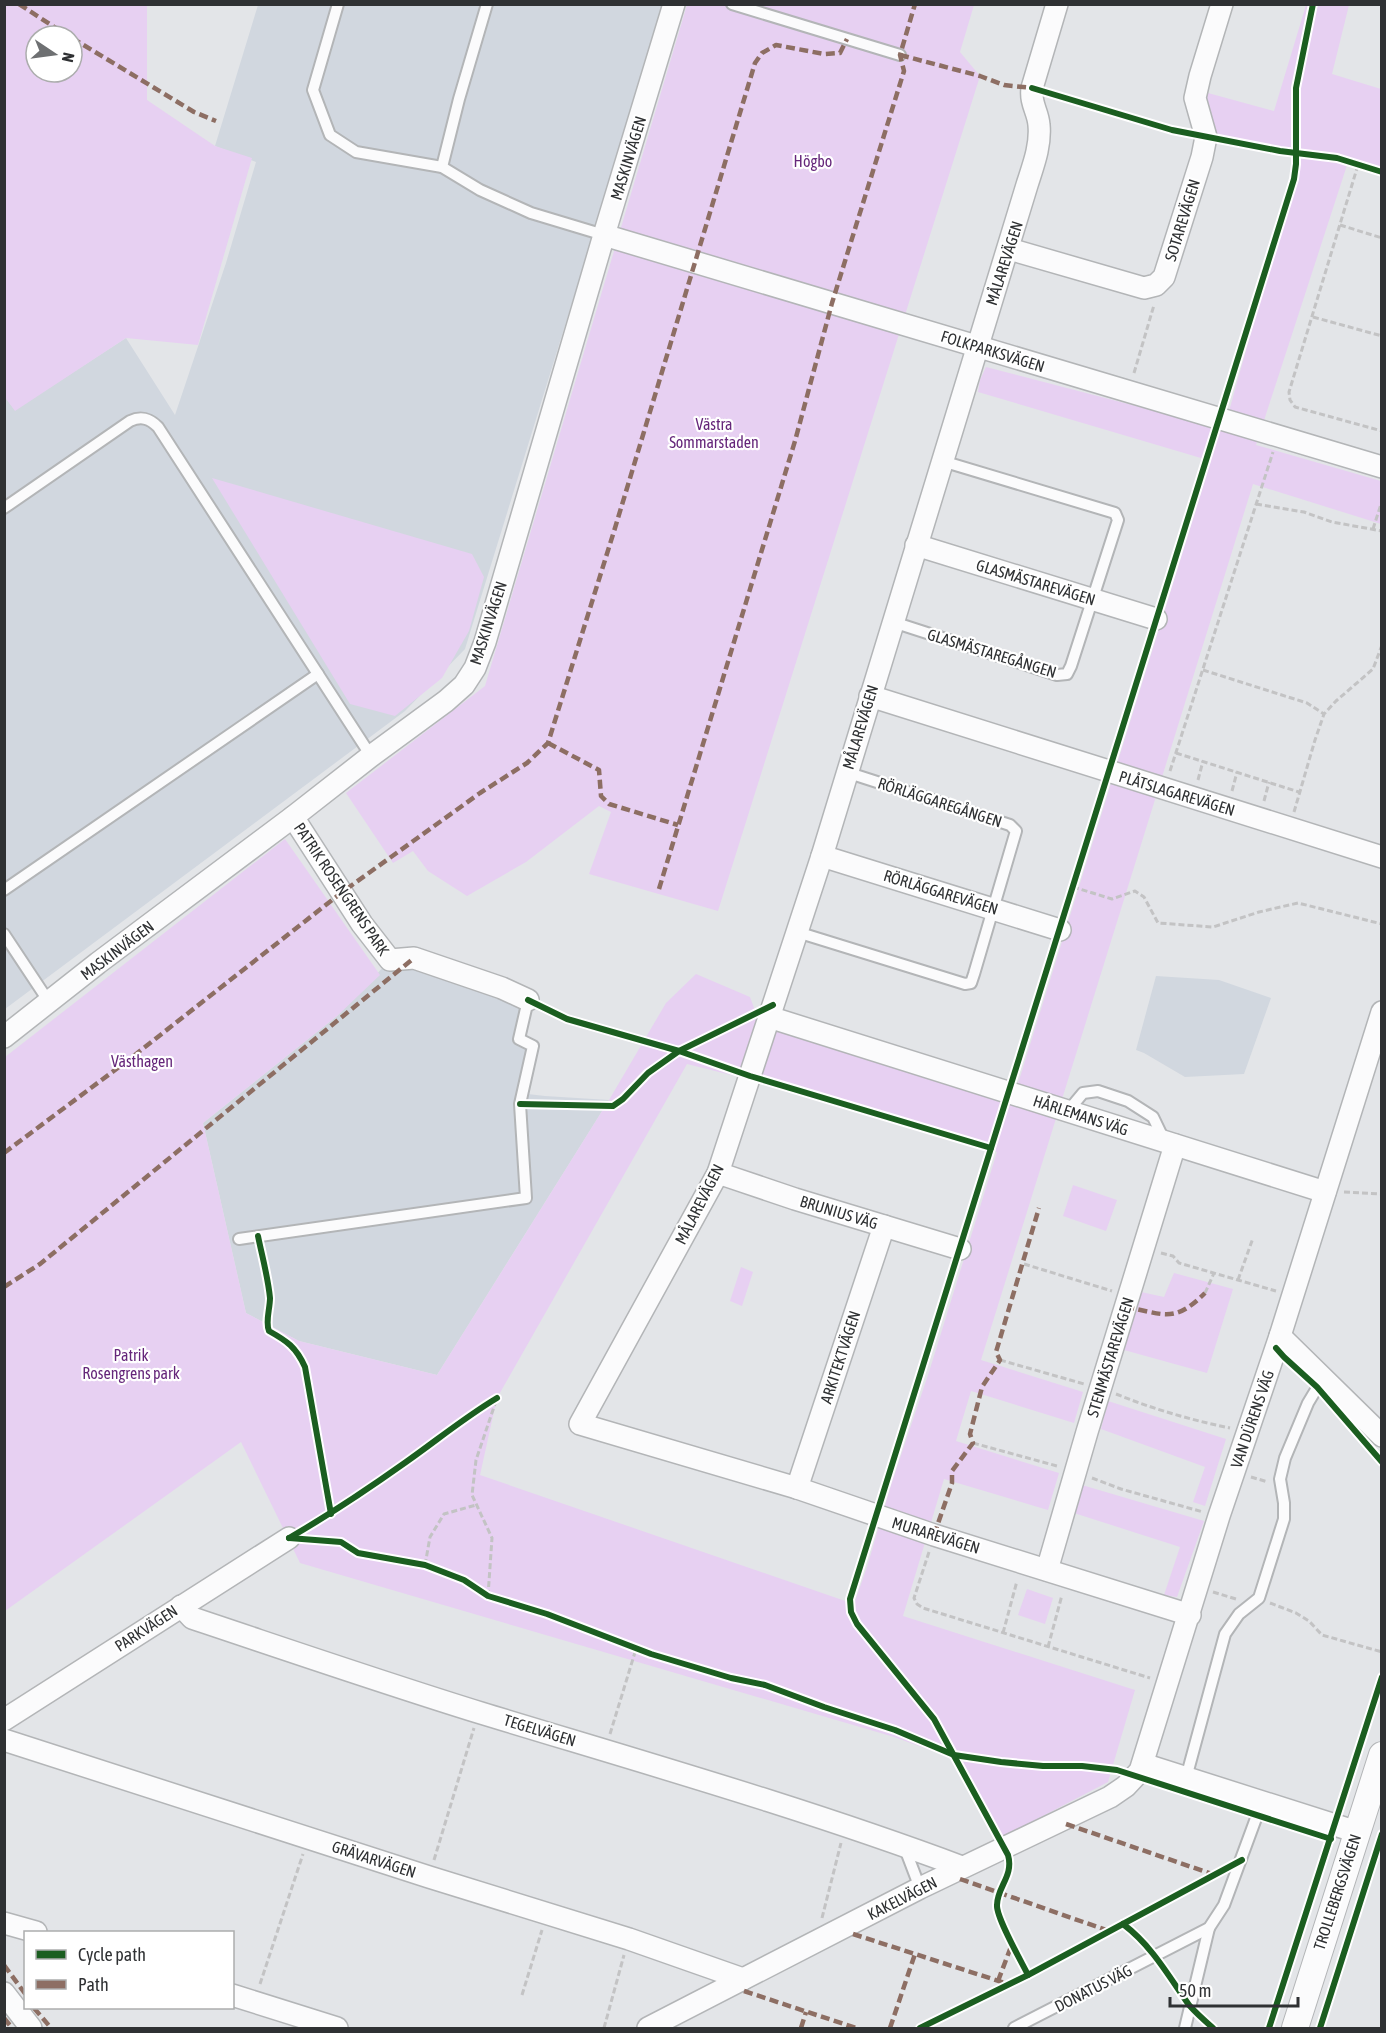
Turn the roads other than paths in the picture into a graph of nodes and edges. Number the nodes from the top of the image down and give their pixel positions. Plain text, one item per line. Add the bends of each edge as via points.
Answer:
1 (338, 4) edge
2 (487, 4) edge
3 (674, 4) edge
4 (732, 4) edge
5 (1057, 4) edge
6 (1222, 4) edge
7 (900, 55) dead end
8 (442, 167) junction
9 (604, 235) junction
10 (1009, 249) junction
11 (977, 346) junction
12 (942, 461) junction
13 (1382, 466) edge
14 (4, 508) edge
15 (916, 545) junction
16 (1092, 599) junction
17 (1156, 619) dead end
18 (892, 622) junction
19 (318, 674) junction
20 (870, 696) junction
21 (371, 756) junction
22 (846, 772) junction
23 (293, 817) junction
24 (822, 856) junction
25 (1382, 857) edge
26 (4, 890) edge
27 (994, 908) junction
28 (1060, 930) dead end
29 (797, 932) junction
30 (4, 934) edge
31 (528, 999) joint
32 (50, 1002) junction
33 (1382, 1012) edge
34 (769, 1017) junction
35 (4, 1037) edge
36 (1170, 1143) junction
37 (718, 1173) junction
38 (1325, 1192) junction
39 (884, 1226) junction
40 (239, 1239) dead end
41 (960, 1249) dead end
42 (1280, 1336) junction
43 (1323, 1378) junction
44 (580, 1424) joint
45 (1382, 1436) edge
46 (797, 1488) junction
47 (289, 1538) dead end
48 (1057, 1573) junction
49 (181, 1606) junction
50 (1190, 1615) junction
51 (4, 1720) edge
52 (4, 1740) edge
53 (1382, 1755) edge
54 (1144, 1761) junction
55 (1186, 1778) junction
56 (1262, 1802) junction
57 (1357, 1832) junction
58 (904, 1846) junction
59 (962, 1867) junction
60 (920, 1888) junction
61 (4, 1923) edge
62 (1209, 1928) junction
63 (32, 1931) edge
64 (744, 1979) junction
65 (4, 1993) edge
66 (234, 1996) edge
67 (31, 2028) edge
68 (337, 2028) edge
69 (648, 2028) edge
70 (1014, 2028) edge
71 (1185, 2028) edge
72 (1295, 2028) edge

1 - 8 lane via 313,90 330,135 356,152
2 - 8 lane
3 - 9 street, MASKINVÄGEN
4 - 7 lane
5 - 10 street, MÅLAREVÄGEN via 1032,88 1039,142
6 - 10 street, SOTAREVÄGEN via 1195,98 1206,137 1202,157 1164,277 1156,285 1144,288
8 - 9 lane via 531,213
9 - 11 street, FOLKPARKSVÄGEN
9 - 21 street, MASKINVÄGEN via 475,668 446,702
10 - 11 street, MÅLAREVÄGEN
11 - 12 street, MÅLAREVÄGEN
11 - 13 street, FOLKPARKSVÄGEN
12 - 15 street, MÅLAREVÄGEN
12 - 16 lane, GLASMÄSTAREGÅNGEN via 1115,513 1118,520
14 - 19 lane via 130,421 150,421 158,427
15 - 16 street, GLASMÄSTAREVÄGEN
15 - 18 street, MÅLAREVÄGEN
16 - 17 street, GLASMÄSTAREVÄGEN
16 - 18 lane, GLASMÄSTAREGÅNGEN via 1067,674 1057,675
18 - 20 street, MÅLAREVÄGEN
19 - 21 lane
19 - 26 lane
20 - 22 street, MÅLAREVÄGEN
20 - 25 street, PLÅTSLAGAREVÄGEN
21 - 23 street, MASKINVÄGEN
22 - 24 street, MÅLAREVÄGEN
22 - 27 lane, RÖRLÄGGAREGÅNGEN via 1010,825 1016,831 1014,842
23 - 31 street, PATRIK ROSENGRENS PARK via 390,960 414,958
23 - 32 street, MASKINVÄGEN
24 - 27 street, RÖRLÄGGAREVÄGEN
24 - 29 street, MÅLAREVÄGEN
27 - 28 street, RÖRLÄGGAREVÄGEN
27 - 29 lane, RÖRLÄGGAREGÅNGEN via 970,983 965,984
29 - 34 street, MÅLAREVÄGEN
30 - 32 lane
31 - 40 lane via 519,1039 533,1046 520,1104 526,1198
32 - 35 street, MASKINVÄGEN
33 - 38 street, VAN DÜRENS VÄG
34 - 36 street, HÅRLEMANS VÄG
34 - 37 street, MÅLAREVÄGEN
36 - 38 street, HÅRLEMANS VÄG
36 - 48 street, STENMÄSTAREVÄGEN via 1143,1248 1075,1472
37 - 39 street, BRUNIUS VÄG
37 - 44 street, MÅLAREVÄGEN
38 - 42 street, VAN DÜRENS VÄG
39 - 41 street, BRUNIUS VÄG
39 - 46 street, ARKITEKTVÄGEN
42 - 43 street
42 - 50 street, VAN DÜRENS VÄG
43 - 45 street
43 - 55 lane via 1285,1458 1280,1479 1284,1519 1255,1601 1239,1614 1226,1634
44 - 46 street, MURAREVÄGEN
46 - 48 street, MURAREVÄGEN
47 - 49 street, PARKVÄGEN
48 - 50 street, MURAREVÄGEN
49 - 51 street, PARKVÄGEN
49 - 58 street, TEGELVÄGEN via 192,1618
50 - 54 street, VAN DÜRENS VÄG
52 - 64 street, GRÄVARVÄGEN
53 - 57 street, TROLLEBERGSVÄGEN
54 - 55 street
54 - 59 street, KAKELVÄGEN via 1135,1778 1110,1797
55 - 56 street
56 - 57 street
56 - 62 lane via 1224,1905
57 - 72 street, TROLLEBERGSVÄGEN
58 - 59 street, TEGELVÄGEN
58 - 60 lane
59 - 60 street, KAKELVÄGEN
60 - 64 street, KAKELVÄGEN
61 - 63 street
62 - 70 lane, DONATUS VÄG
62 - 71 lane
64 - 69 street, KAKELVÄGEN
65 - 67 street
66 - 68 street

